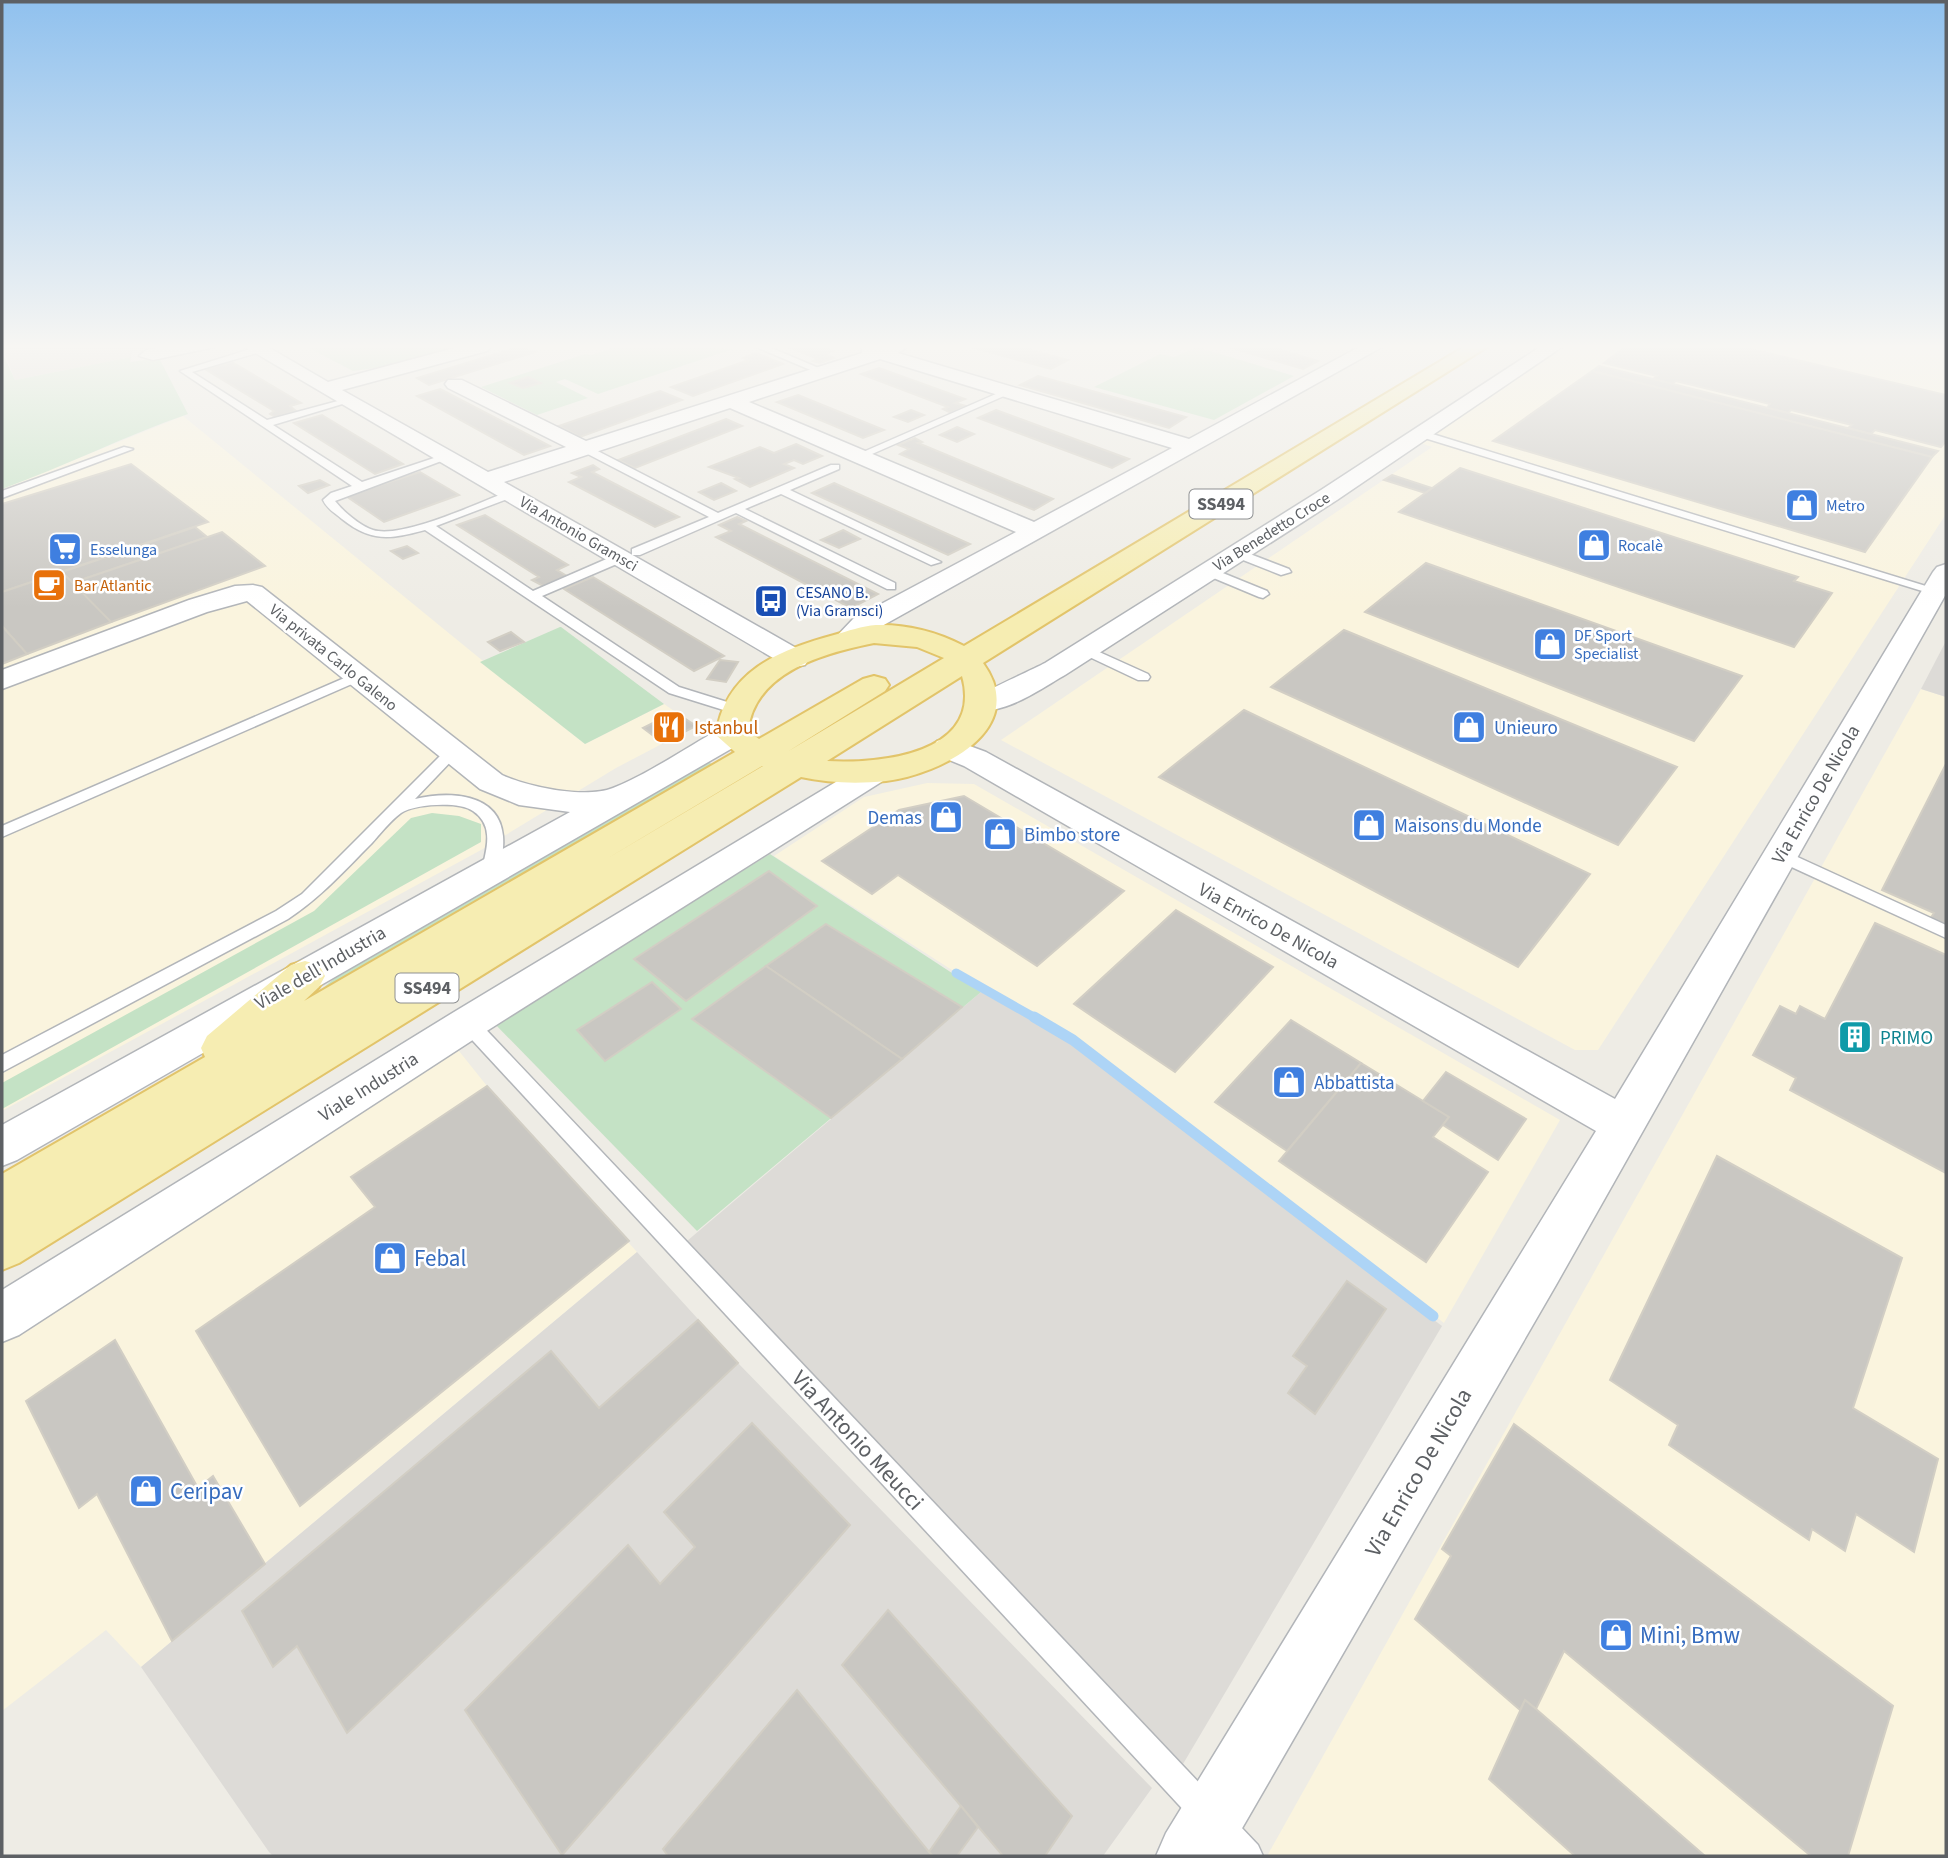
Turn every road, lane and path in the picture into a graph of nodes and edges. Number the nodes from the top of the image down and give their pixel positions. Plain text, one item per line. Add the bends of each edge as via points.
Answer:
1 (280, 434) edge
2 (408, 434) edge
3 (413, 434) edge
4 (555, 434) edge
5 (628, 434) edge
6 (807, 434) edge
7 (911, 434) edge
8 (1148, 434) edge
9 (1213, 434) edge
10 (1302, 434) edge
11 (1327, 434) edge
12 (1422, 434) joint
13 (1190, 446) junction
14 (584, 448) junction
15 (128, 449) dead end
16 (859, 456) junction
17 (447, 457) junction
18 (835, 467) dead end
19 (500, 483) junction
20 (360, 486) junction
21 (781, 490) junction
22 (2, 495) edge
23 (736, 509) junction
24 (718, 517) junction
25 (426, 525) junction
26 (1035, 531) junction
27 (1237, 552) junction
28 (629, 554) junction
29 (934, 562) dead end
30 (1208, 571) junction
31 (1285, 572) dead end
32 (1944, 577) edge
33 (891, 586) dead end
34 (1263, 594) dead end
35 (534, 595) junction
36 (1019, 600) dead end
37 (848, 639) junction
38 (956, 646) junction
39 (1086, 650) junction
40 (805, 654) junction
41 (356, 677) junction
42 (1143, 677) dead end
43 (2, 680) edge
44 (983, 703) junction
45 (753, 741) junction
46 (948, 748) junction
47 (453, 751) junction
48 (875, 772) junction
49 (627, 793) junction
50 (395, 809) junction
51 (2, 832) edge
52 (1780, 855) junction
53 (490, 869) junction
54 (1946, 932) edge
55 (305, 976) junction
56 (468, 1023) junction
57 (2, 1064) edge
58 (153, 1109) junction
59 (1624, 1125) junction
60 (2, 1147) edge
61 (2, 1199) edge
62 (2, 1247) edge
63 (2, 1318) edge
64 (1216, 1843) edge

1 - 20 lane
2 - 17 street, Via Antonio Gramsci
3 - 19 street, Via Antonio Gramsci
4 - 14 street
5 - 14 street
6 - 16 street
7 - 16 lane
8 - 13 street
9 - 13 street
10 - 36 main road, SS494
11 - 38 main road, SS494
12 - 27 street, Via Benedetto Croce
12 - 32 lane
13 - 26 street
14 - 19 street
14 - 24 lane
15 - 22 lane
16 - 26 street
17 - 19 street, Via Antonio Gramsci
17 - 20 lane
18 - 21 lane
19 - 25 lane
19 - 28 street, Via Antonio Gramsci
20 - 25 lane via 329,500 370,533 391,534
21 - 23 lane
21 - 29 lane
23 - 24 lane
23 - 33 lane
24 - 28 lane
25 - 35 lane
26 - 37 street via 863,625
27 - 30 street, Via Benedetto Croce
27 - 31 lane
28 - 35 lane
28 - 40 street, Via Antonio Gramsci
30 - 34 lane
30 - 39 street, Via Benedetto Croce
32 - 52 street, Via Enrico De Nicola
35 - 45 lane
37 - 38 main road, SS494 via 890,634
37 - 40 main road, SS494
38 - 44 main road via 981,683
38 - 45 main road, SS494
39 - 42 lane
39 - 44 street, Via Benedetto Croce via 1015,691
40 - 45 main road, SS494 via 756,682
41 - 43 street, Via privata Carlo Galeno via 265,601 243,593
41 - 47 street, Via privata Carlo Galeno
41 - 51 lane
44 - 46 main road via 970,730
45 - 48 main road
45 - 49 street
45 - 58 main road, SS494
45 - 62 main road, SS494
46 - 48 main road via 920,762
46 - 59 street, Via Enrico De Nicola via 975,759
47 - 49 street, Via privata Carlo Galeno via 509,793 580,802
47 - 50 lane
48 - 56 street, Viale Industria
49 - 53 street, Viale dell'Industria
50 - 53 lane via 432,800 477,806 496,826
50 - 57 lane via 308,898
52 - 54 lane
52 - 59 street, Via Enrico De Nicola
53 - 55 street, Viale dell'Industria
55 - 58 main road
55 - 60 street, Viale dell'Industria
56 - 63 street, Viale Industria
56 - 64 lane, Via Antonio Meucci
58 - 61 main road, SS494
59 - 64 street, Via Enrico De Nicola via 1336,1614

